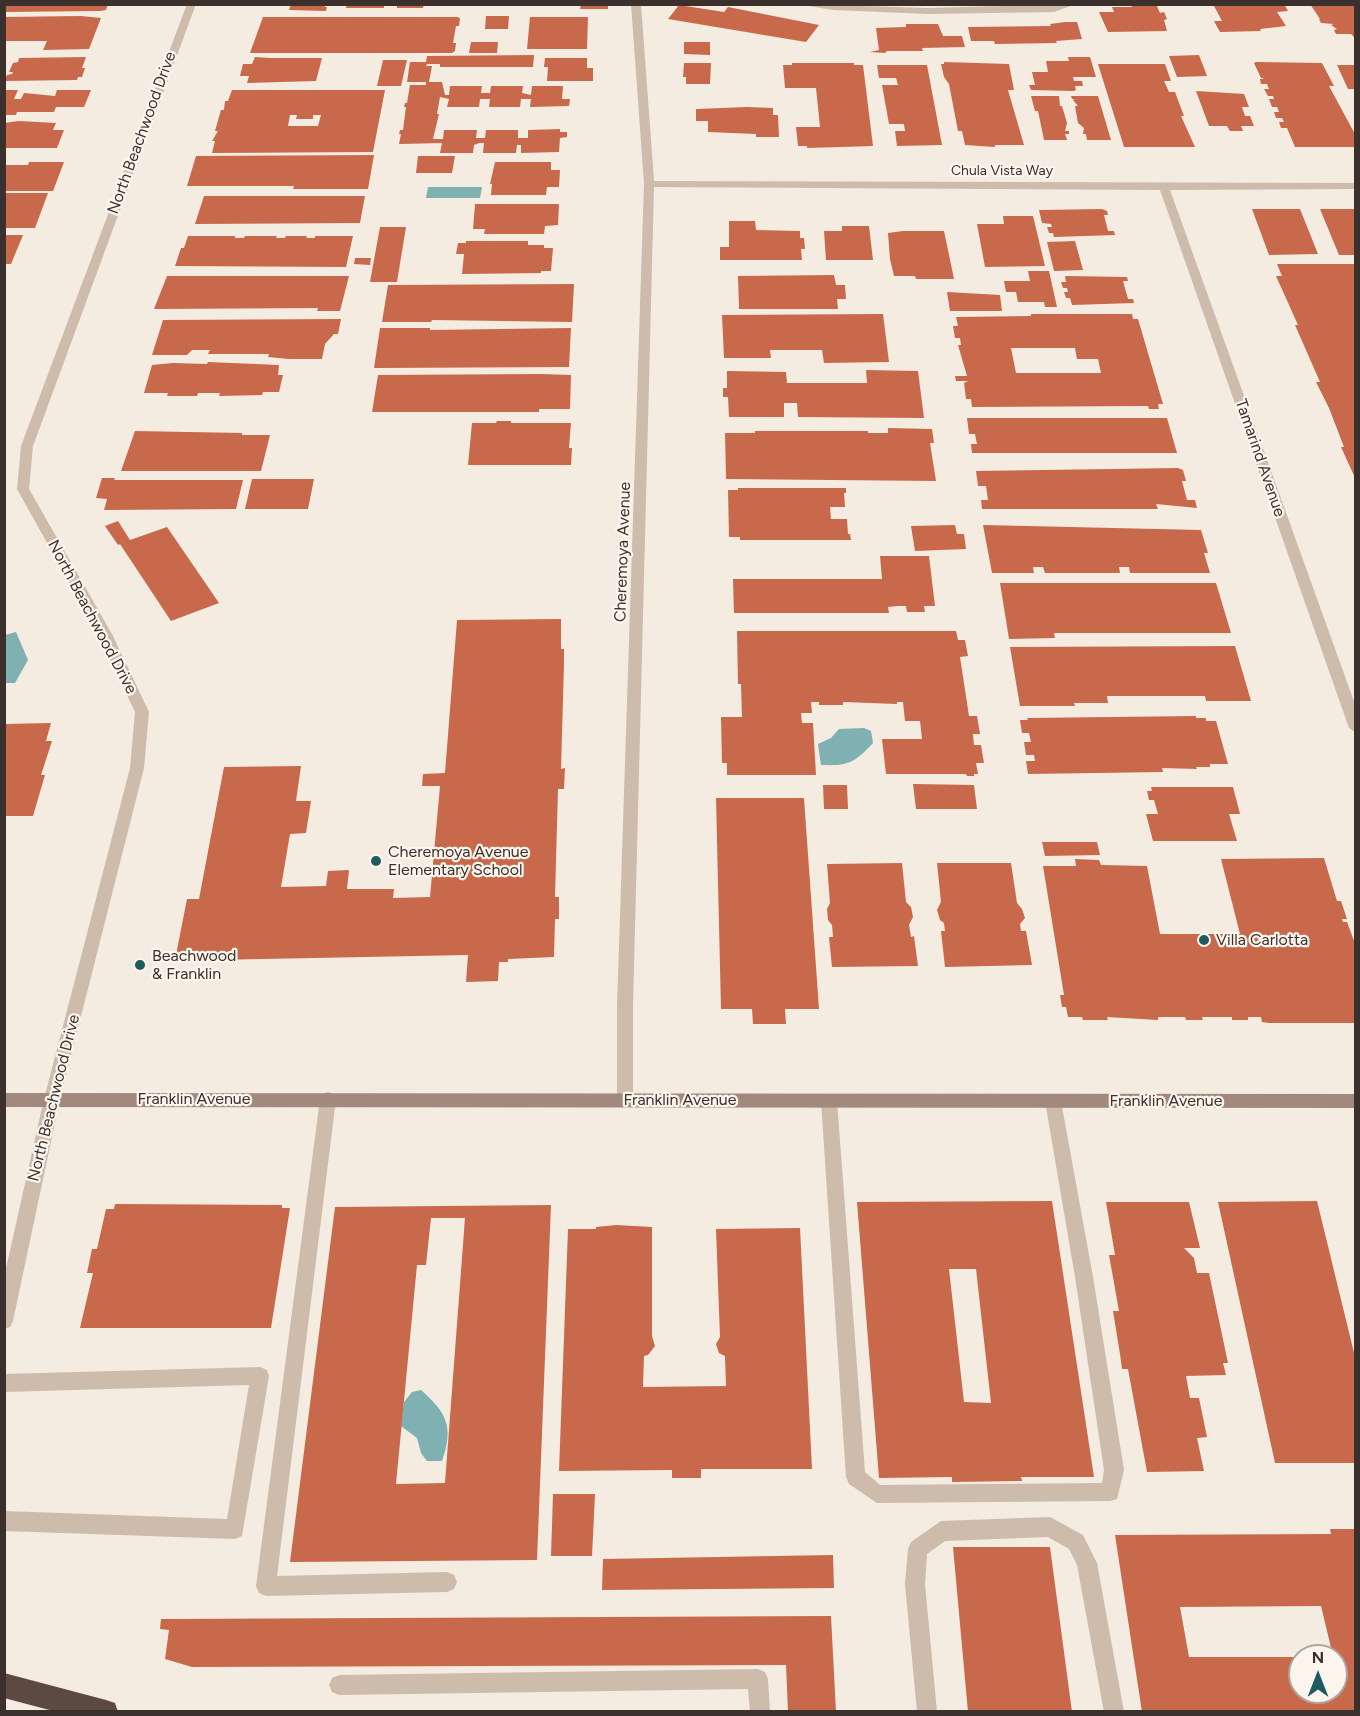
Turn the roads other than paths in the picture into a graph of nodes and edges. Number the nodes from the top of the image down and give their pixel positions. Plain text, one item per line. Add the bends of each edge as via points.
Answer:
1 (192, 4) edge
2 (636, 4) edge
3 (801, 4) edge
4 (1072, 4) edge
5 (649, 184) junction
6 (1356, 186) edge
7 (1164, 187) junction
8 (1356, 728) edge
9 (52, 1099) junction
10 (328, 1099) junction
11 (4, 1100) edge
12 (625, 1100) junction
13 (830, 1101) junction
14 (1053, 1101) junction
15 (1354, 1105) edge
16 (4, 1322) edge
17 (4, 1383) edge
18 (4, 1521) edge
19 (447, 1582) dead end
20 (4, 1685) edge
21 (339, 1685) dead end
22 (106, 1712) edge
23 (760, 1712) edge
24 (927, 1712) edge
25 (1114, 1712) edge

1 - 9 street, North Beachwood Drive via 27,446 23,489 106,636 142,712 137,768
2 - 5 street, Cheremoya Avenue
3 - 4 street via 908,11 1054,9
5 - 7 street, Chula Vista Way
5 - 12 street, Cheremoya Avenue
6 - 7 street, Chula Vista Way
7 - 8 street, Tamarind Avenue
9 - 10 main road, Franklin Avenue
9 - 11 main road, Franklin Avenue
9 - 16 street, North Beachwood Drive
10 - 12 main road, Franklin Avenue
10 - 19 street via 266,1586
12 - 13 main road, Franklin Avenue
13 - 14 main road, Franklin Avenue
13 - 14 street via 856,1477 876,1494 1110,1492 1114,1470
14 - 15 main road, Franklin Avenue
17 - 18 street via 260,1376 235,1529
20 - 22 highway
21 - 23 street via 758,1679
24 - 25 street via 915,1584 918,1549 941,1530 1050,1527 1076,1542 1087,1563

